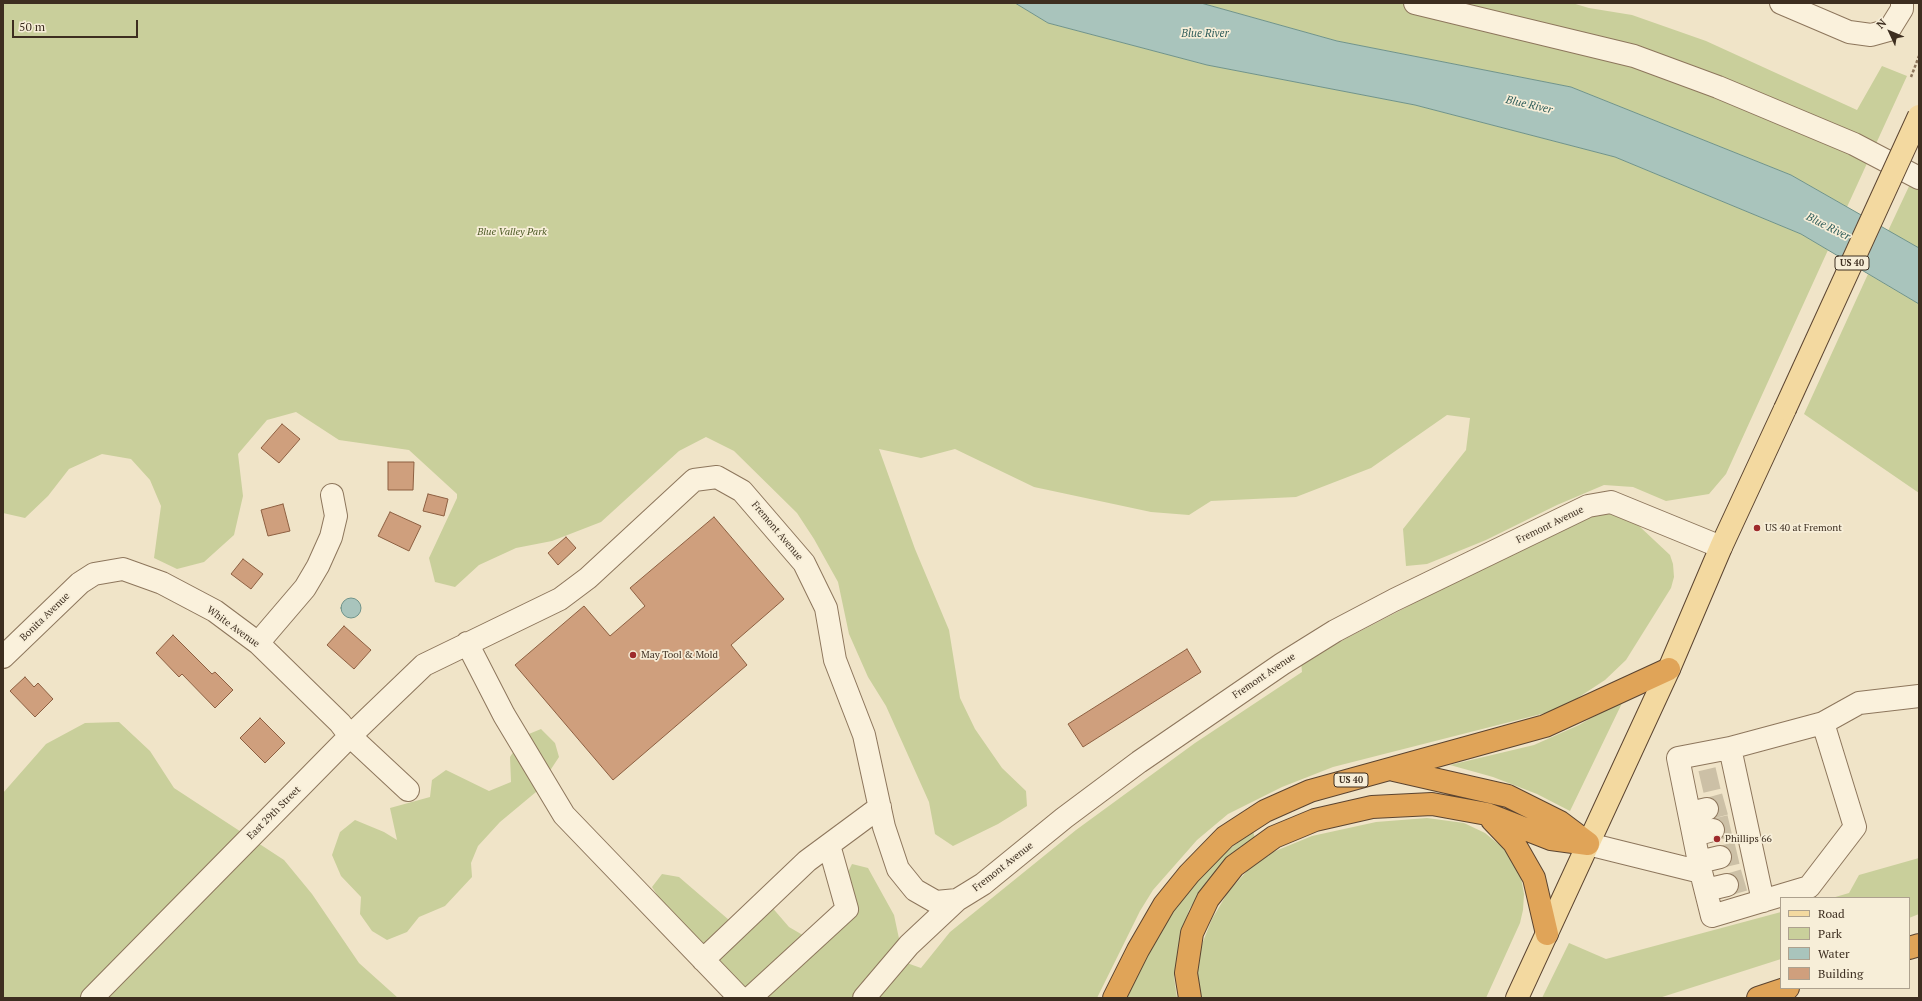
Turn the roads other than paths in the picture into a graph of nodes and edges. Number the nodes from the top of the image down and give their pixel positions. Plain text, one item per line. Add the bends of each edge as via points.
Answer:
1 (1415, 3) edge
2 (1781, 3) edge
3 (1902, 3) edge
4 (1919, 116) edge
5 (1919, 178) edge
6 (332, 495) dead end
7 (1721, 548) junction
8 (89, 577) joint
9 (258, 643) junction
10 (467, 643) junction
11 (3, 657) edge
12 (1669, 669) junction
13 (1919, 696) edge
14 (1823, 723) junction
15 (350, 736) junction
16 (1730, 748) junction
17 (1390, 769) junction
18 (1710, 780) junction
19 (408, 790) dead end
20 (880, 807) junction
21 (1716, 807) junction
22 (1487, 814) junction
23 (1721, 828) junction
24 (1588, 844) junction
25 (829, 845) junction
26 (1736, 853) junction
27 (1702, 875) junction
28 (1743, 881) junction
29 (957, 900) junction
30 (1763, 901) junction
31 (1547, 934) junction
32 (703, 960) junction
33 (1785, 989) edge
34 (92, 998) edge
35 (740, 998) edge
36 (750, 998) edge
37 (864, 998) edge
38 (1114, 998) edge
39 (1190, 998) edge
40 (1517, 998) edge
41 (1758, 998) edge

1 - 5 street via 1634,56 1718,87 1854,144
2 - 3 street via 1849,32 1871,35 1889,30 1902,10
4 - 7 main road, US 40, bridge
6 - 9 street via 336,516 331,537 318,566 305,588
7 - 12 main road, US 40
7 - 29 street, Fremont Avenue via 1611,502 1588,506 1335,630 1139,762 1064,818 983,884
8 - 9 street, White Avenue via 123,569 162,583 215,611
8 - 11 street, Bonita Avenue
9 - 15 street, White Avenue via 340,723
10 - 15 street, East 29th Street via 424,665
10 - 20 street, Fremont Avenue via 560,599 588,578 694,480 717,477 742,491 804,564 826,608 835,660 864,735
10 - 32 street via 504,715 564,815
12 - 17 highway, US 40 via 1545,726
12 - 24 main road, US 40
13 - 14 street via 1859,703
14 - 16 street
14 - 30 street via 1855,827 1809,887
15 - 19 street, White Avenue
15 - 34 street, East 29th Street
16 - 18 street
16 - 18 street via 1678,758
17 - 24 highway via 1508,796 1560,822
17 - 38 highway, US 40 via 1310,791 1265,811 1225,837 1189,874 1164,905
18 - 21 street
18 - 21 street
20 - 25 street
20 - 29 street, Fremont Avenue via 898,869 915,890 936,902
21 - 23 street
21 - 23 street
22 - 24 highway via 1551,839
22 - 31 highway via 1514,843 1534,878
22 - 39 highway via 1432,804 1372,807 1315,820 1274,837 1234,866 1208,900 1192,933 1186,973
23 - 26 street
23 - 27 street
24 - 27 street
24 - 31 main road, US 40
25 - 32 street via 807,861
25 - 36 street via 847,909
26 - 27 street
26 - 28 street
27 - 28 street
27 - 30 street via 1712,916
28 - 30 street
29 - 37 street via 909,945
31 - 40 main road, US 40
32 - 35 street
33 - 41 highway

